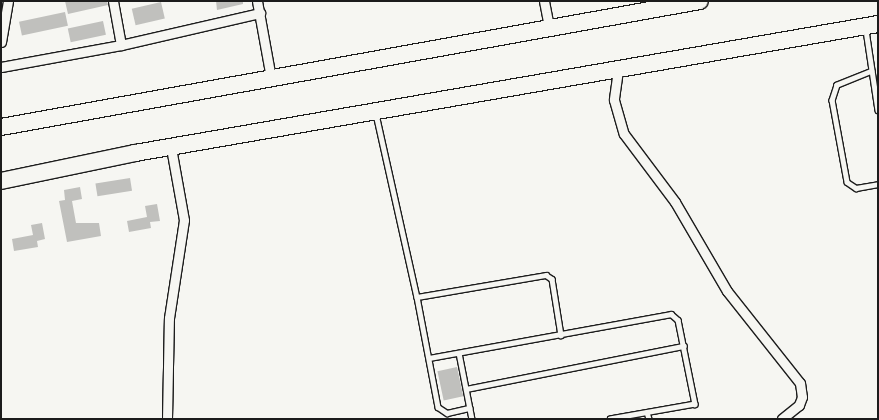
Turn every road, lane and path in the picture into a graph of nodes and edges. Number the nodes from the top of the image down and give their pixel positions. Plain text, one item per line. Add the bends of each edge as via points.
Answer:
1 (8, 1) edge
2 (113, 1) edge
3 (257, 1) edge
4 (544, 1) edge
5 (693, 2) edge
6 (260, 13) junction
7 (872, 25) edge
8 (548, 27) junction
9 (1, 42) edge
10 (121, 45) junction
11 (1, 67) edge
12 (618, 70) junction
13 (872, 71) junction
14 (271, 78) junction
15 (878, 110) edge
16 (375, 112) junction
17 (1, 127) edge
18 (171, 148) junction
19 (1, 181) edge
20 (878, 184) edge
21 (418, 297) junction
22 (561, 335) junction
23 (684, 346) junction
24 (459, 352) junction
25 (429, 358) junction
26 (466, 389) junction
27 (469, 408) junction
28 (647, 412) junction
29 (787, 417) edge
30 (166, 419) edge
31 (472, 419) edge
32 (610, 419) edge
33 (649, 419) edge

1 - 9 street
2 - 10 street
3 - 6 street
4 - 8 street
5 - 8 highway
6 - 10 street
6 - 14 street
7 - 12 highway
7 - 13 lane
8 - 14 highway
10 - 11 street
12 - 16 highway
12 - 29 street via 614,100 624,134 675,202 727,291 800,383 802,397
13 - 15 lane
13 - 20 lane via 837,85 832,100 847,182 856,188
14 - 17 highway
16 - 18 highway
16 - 21 lane
18 - 19 highway
18 - 30 street via 184,220 168,325
21 - 22 lane via 546,275 552,279
21 - 25 lane
22 - 23 lane via 671,314 678,320
22 - 24 lane
23 - 26 lane
23 - 28 lane via 695,404
24 - 25 lane
24 - 26 lane
25 - 27 lane via 438,407 447,413
26 - 27 lane
27 - 31 lane
28 - 32 lane
28 - 33 lane

